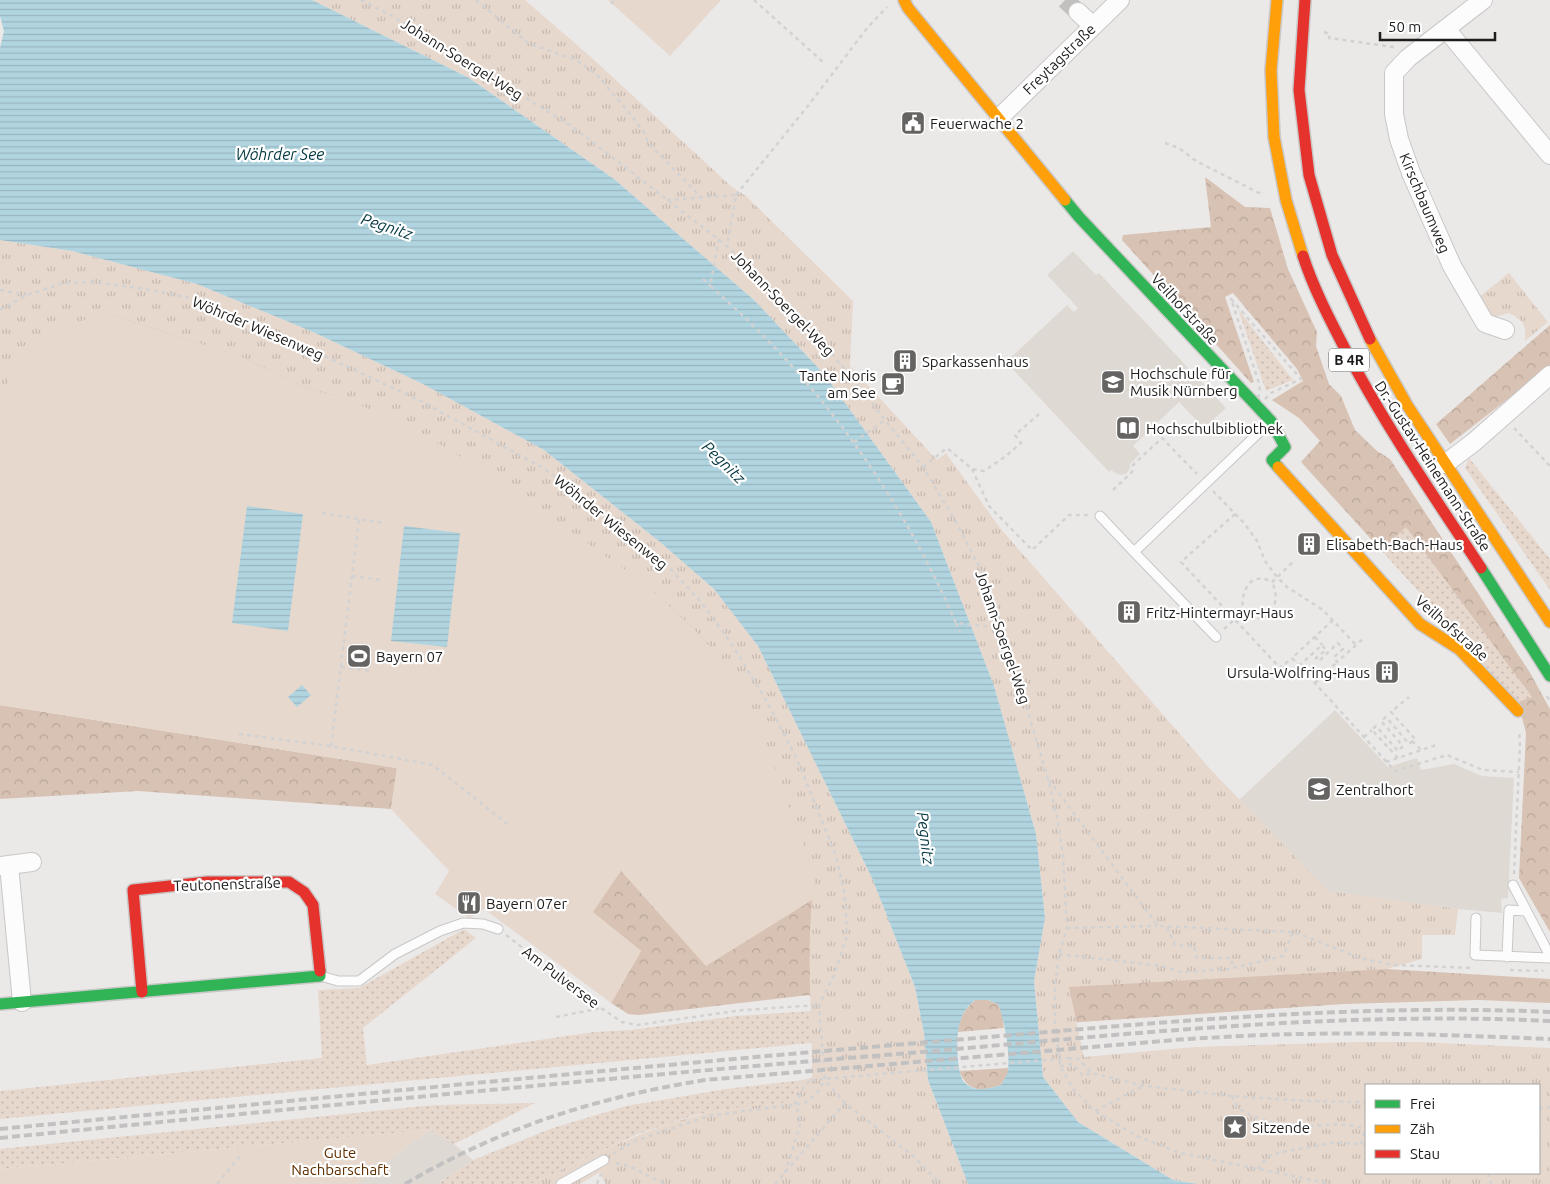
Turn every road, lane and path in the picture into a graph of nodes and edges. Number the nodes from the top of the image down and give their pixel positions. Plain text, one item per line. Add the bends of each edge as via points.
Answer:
1 (361, 0) edge
2 (476, 0) edge
3 (615, 0) edge
4 (754, 0) edge
5 (893, 0) edge
6 (904, 0) edge
7 (1120, 0) edge
8 (1277, 0) edge
9 (1305, 0) edge
10 (1483, 0) edge
11 (611, 4) dead end
12 (1078, 12) tunnel mouth
13 (1093, 26) junction
14 (1317, 30) dead end
15 (1446, 30) junction
16 (1292, 42) dead end
17 (823, 62) dead end
18 (1403, 62) junction
19 (1299, 64) junction
20 (999, 118) junction
21 (1165, 143) dead end
22 (1550, 155) edge
23 (1282, 187) junction
24 (736, 195) junction
25 (702, 198) junction
26 (667, 200) junction
27 (719, 239) junction
28 (727, 246) junction
29 (703, 279) dead end
30 (710, 286) junction
31 (0, 290) edge
32 (27, 295) junction
33 (0, 310) edge
34 (1505, 330) dead end
35 (1550, 376) edge
36 (1269, 395) dead end
37 (1257, 407) junction
38 (1039, 414) dead end
39 (1504, 415) junction
40 (886, 419) junction
41 (1271, 421) junction
42 (1152, 427) dead end
43 (1162, 438) junction
44 (854, 442) junction
45 (1445, 464) junction
46 (1550, 466) edge
47 (923, 467) junction
48 (972, 469) junction
49 (1206, 483) junction
50 (1113, 490) dead end
51 (322, 513) dead end
52 (1235, 514) junction
53 (1100, 516) joint
54 (359, 519) junction
55 (383, 523) dead end
56 (1134, 552) junction
57 (1293, 562) dead end
58 (352, 576) junction
59 (1277, 577) junction
60 (382, 580) dead end
61 (1272, 582) junction
62 (1243, 612) junction
63 (1234, 620) junction
64 (1333, 620) junction
65 (1550, 622) edge
66 (956, 623) junction
67 (1003, 628) junction
68 (960, 632) dead end
69 (1216, 636) joint
70 (1315, 637) junction
71 (1363, 639) dead end
72 (1322, 645) junction
73 (1356, 645) junction
74 (1292, 658) junction
75 (1337, 662) junction
76 (1299, 666) junction
77 (341, 667) junction
78 (370, 671) dead end
79 (1550, 676) edge
80 (1315, 683) junction
81 (1409, 696) dead end
82 (1518, 711) joint
83 (1392, 712) junction
84 (1386, 717) junction
85 (1381, 722) junction
86 (1376, 726) junction
87 (1372, 730) junction
88 (239, 734) dead end
89 (1364, 737) junction
90 (1412, 741) junction
91 (1440, 744) dead end
92 (331, 746) junction
93 (1421, 750) junction
94 (1398, 758) junction
95 (1386, 762) junction
96 (1519, 772) junction
97 (1048, 779) junction
98 (508, 824) dead end
99 (32, 862) dead end
100 (5, 866) edge
101 (1513, 885) joint
102 (1526, 911) junction
103 (1476, 918) dead end
104 (1158, 926) junction
105 (1167, 926) junction
106 (1066, 928) junction
107 (498, 929) joint
108 (1294, 932) junction
109 (1059, 954) junction
110 (1507, 957) junction
111 (1549, 960) edge
112 (1233, 967) junction
113 (1483, 969) dead end
114 (1502, 970) dead end
115 (320, 976) junction
116 (142, 992) junction
117 (22, 1002) junction
118 (0, 1004) edge
119 (819, 1005) junction
120 (602, 1008) junction
121 (556, 1017) dead end
122 (1060, 1066) junction
123 (1091, 1073) junction
124 (825, 1080) junction
125 (1145, 1086) junction
126 (1232, 1096) junction
127 (1365, 1102) edge
128 (846, 1103) junction
129 (796, 1104) junction
130 (1095, 1111) junction
131 (1365, 1130) edge
132 (1362, 1144) joint
133 (240, 1156) dead end
134 (604, 1160) junction
135 (1257, 1169) junction
136 (784, 1175) junction
137 (217, 1184) edge
138 (561, 1184) edge
139 (664, 1184) edge
140 (776, 1184) edge
141 (941, 1184) edge
142 (1332, 1184) edge

1 - 26 path, Johann-Soergel-Weg via 396,18 573,127
2 - 25 path via 528,43 578,61 597,75 635,120 648,144
3 - 11 path
4 - 17 path
5 - 24 path via 868,27
6 - 20 street, Veilhofstraße
7 - 13 street, Freytagstraße
8 - 23 street, Dr.-Gustav-Heinemann-Straße / B 4R via 1270,86
9 - 19 street, Dr.-Gustav-Heinemann-Straße / B 4R
10 - 15 street
12 - 13 street
13 - 20 street, Freytagstraße
14 - 18 path via 1330,34 1329,38 1394,47
15 - 18 street
15 - 22 street
16 - 19 street, B 4R
18 - 34 street, Kirschbaumweg via 1394,73 1394,114 1410,173 1452,266 1485,323
19 - 45 street, Dr.-Gustav-Heinemann-Straße / B 4R via 1300,115 1306,162 1314,202 1332,256 1374,348
20 - 37 street, Veilhofstraße via 1085,223
21 - 23 path via 1261,194
23 - 79 street, Dr.-Gustav-Heinemann-Straße / B 4R via 1296,240 1311,279 1355,372
24 - 25 path
24 - 28 path
25 - 26 path
26 - 27 path, Johann-Soergel-Weg
27 - 28 path, Johann-Soergel-Weg
27 - 30 path
28 - 40 path, Johann-Soergel-Weg via 817,335
29 - 30 path
30 - 44 path via 777,349
31 - 32 path
32 - 33 path, Wöhrder Wiesenweg
32 - 119 path, Wöhrder Wiesenweg via 64,283 94,282 194,299 419,400 546,469 662,560 701,602 766,700 797,759 836,856 845,896 847,935 835,974
35 - 39 street
36 - 37 path via 1301,379 1231,299 1260,386
37 - 41 street, Veilhofstraße
38 - 48 path via 1015,436 1021,443 1006,456 984,471
39 - 45 street
39 - 46 path
40 - 44 path
40 - 47 path, Johann-Soergel-Weg
41 - 49 lane
41 - 82 street, Veilhofstraße via 1285,447 1272,460 1420,624 1459,649
42 - 43 path
43 - 49 path
43 - 50 path via 1133,465 1132,472
44 - 66 path via 914,535
45 - 65 street, Dr.-Gustav-Heinemann-Straße / B 4R
47 - 48 path via 947,448
47 - 67 path, Johann-Soergel-Weg via 980,568
48 - 53 path via 989,506 1032,550 1069,515
49 - 52 path
49 - 56 lane
51 - 54 path
52 - 59 path via 1257,541 1265,561
52 - 63 path via 1181,562
53 - 56 lane
54 - 55 path
54 - 58 path
56 - 69 lane
57 - 59 path
58 - 60 path
58 - 77 path
59 - 61 path
59 - 64 path
61 - 62 path via 1256,578 1248,584
61 - 62 path via 1277,594 1273,610 1259,620
62 - 63 path
63 - 69 path
63 - 74 path via 1280,668
64 - 70 path
64 - 73 path
66 - 67 path
66 - 68 path
67 - 97 path, Johann-Soergel-Weg
70 - 72 path
70 - 74 path
71 - 73 path
72 - 75 path via 1326,650 1316,658 1319,660 1338,643 1343,649 1334,657
72 - 76 path
73 - 75 path
74 - 76 path
75 - 80 path
76 - 80 path
77 - 78 path
77 - 92 path
80 - 89 path
81 - 83 path
82 - 96 path
83 - 84 path
83 - 90 path via 1415,739
84 - 85 path
84 - 90 path via 1410,744
85 - 86 path
85 - 86 path via 1404,746 1398,751
86 - 87 path
87 - 89 path
87 - 94 path
88 - 92 path
89 - 95 path
90 - 93 path
91 - 93 path
92 - 98 path via 433,765
93 - 94 path
94 - 95 path
95 - 96 path via 1395,771 1447,755 1483,770
96 - 101 path
97 - 104 path
97 - 106 path, Johann-Soergel-Weg via 1063,856
99 - 100 street
100 - 117 street
101 - 102 lane
102 - 110 lane via 1509,910
102 - 111 lane
103 - 110 lane via 1475,955
104 - 105 path
104 - 106 path
105 - 108 path
105 - 112 path via 1175,945 1194,946 1197,958 1232,958
106 - 109 path, Johann-Soergel-Weg
107 - 115 lane via 463,923 440,931 395,954 359,981 338,981
107 - 120 path, Am Pulversee
108 - 112 path via 1283,956
108 - 113 path via 1360,958 1393,965
109 - 112 path via 1162,966 1181,972
109 - 122 path, Johann-Soergel-Weg via 1055,1022
110 - 111 lane
111 - 114 path via 1542,971
115 - 116 street
115 - 116 street, Teutonenstraße via 313,905 304,892 289,882 207,882 133,890
116 - 117 street
117 - 118 street
119 - 120 path, Am Pulversee via 744,1010 637,1026 622,1022
119 - 124 path
120 - 121 path
122 - 123 path via 1072,1064 1083,1076
122 - 130 path, Johann-Soergel-Weg via 1074,1090
123 - 125 path
123 - 129 path, bridge via 1079,1059 1068,1058 812,1080 806,1084
124 - 128 path
124 - 129 path via 805,1103
125 - 126 path
125 - 130 path
126 - 127 path via 1309,1102
126 - 131 path via 1237,1106 1253,1116 1276,1123 1340,1125
128 - 136 path
128 - 141 path via 913,1156
129 - 134 path via 708,1116 635,1141
129 - 136 path via 801,1122
130 - 135 path, Johann-Soergel-Weg via 1137,1136 1180,1153
131 - 132 path
132 - 135 path via 1332,1143 1283,1152 1268,1156
133 - 137 path
134 - 138 lane
134 - 139 path via 629,1166
135 - 142 path, Johann-Soergel-Weg
136 - 140 path

